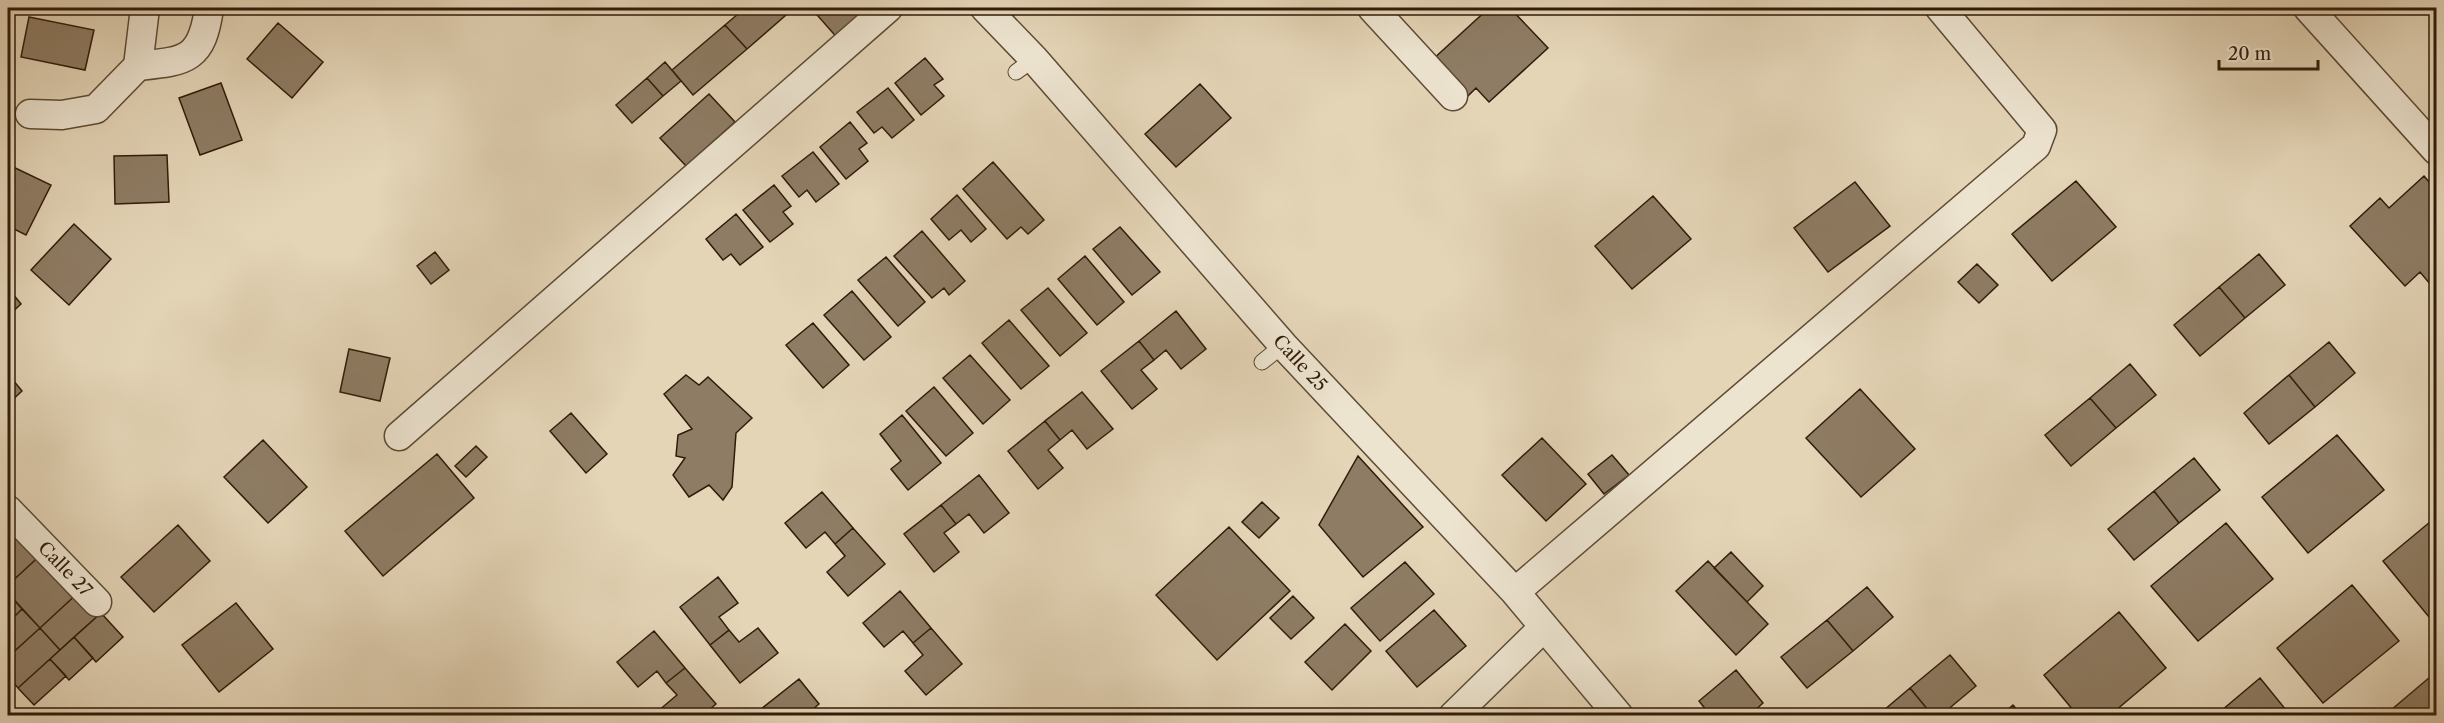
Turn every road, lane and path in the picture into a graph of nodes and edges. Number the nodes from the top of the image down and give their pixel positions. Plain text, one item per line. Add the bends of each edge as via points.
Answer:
1 (145, 8) edge
2 (209, 8) edge
3 (888, 8) edge
4 (985, 8) edge
5 (1372, 8) edge
6 (1940, 8) edge
7 (2308, 8) edge
8 (138, 66) junction
9 (1453, 96) dead end
10 (30, 114) dead end
11 (2436, 150) edge
12 (399, 436) dead end
13 (8, 510) edge
14 (1515, 592) junction
15 (97, 602) dead end
16 (1543, 628) junction
17 (1453, 716) edge
18 (1619, 716) edge

1 - 8 street
2 - 8 street via 206,31 190,54 180,61
3 - 12 street
4 - 14 street, Calle 25 via 1025,65 1272,354
5 - 9 street
6 - 14 street via 2042,130 2036,146
7 - 11 street
8 - 10 street via 96,109 62,115
13 - 15 street, Calle 27
14 - 16 street, Calle 25
16 - 17 street
16 - 18 street, Calle 25

